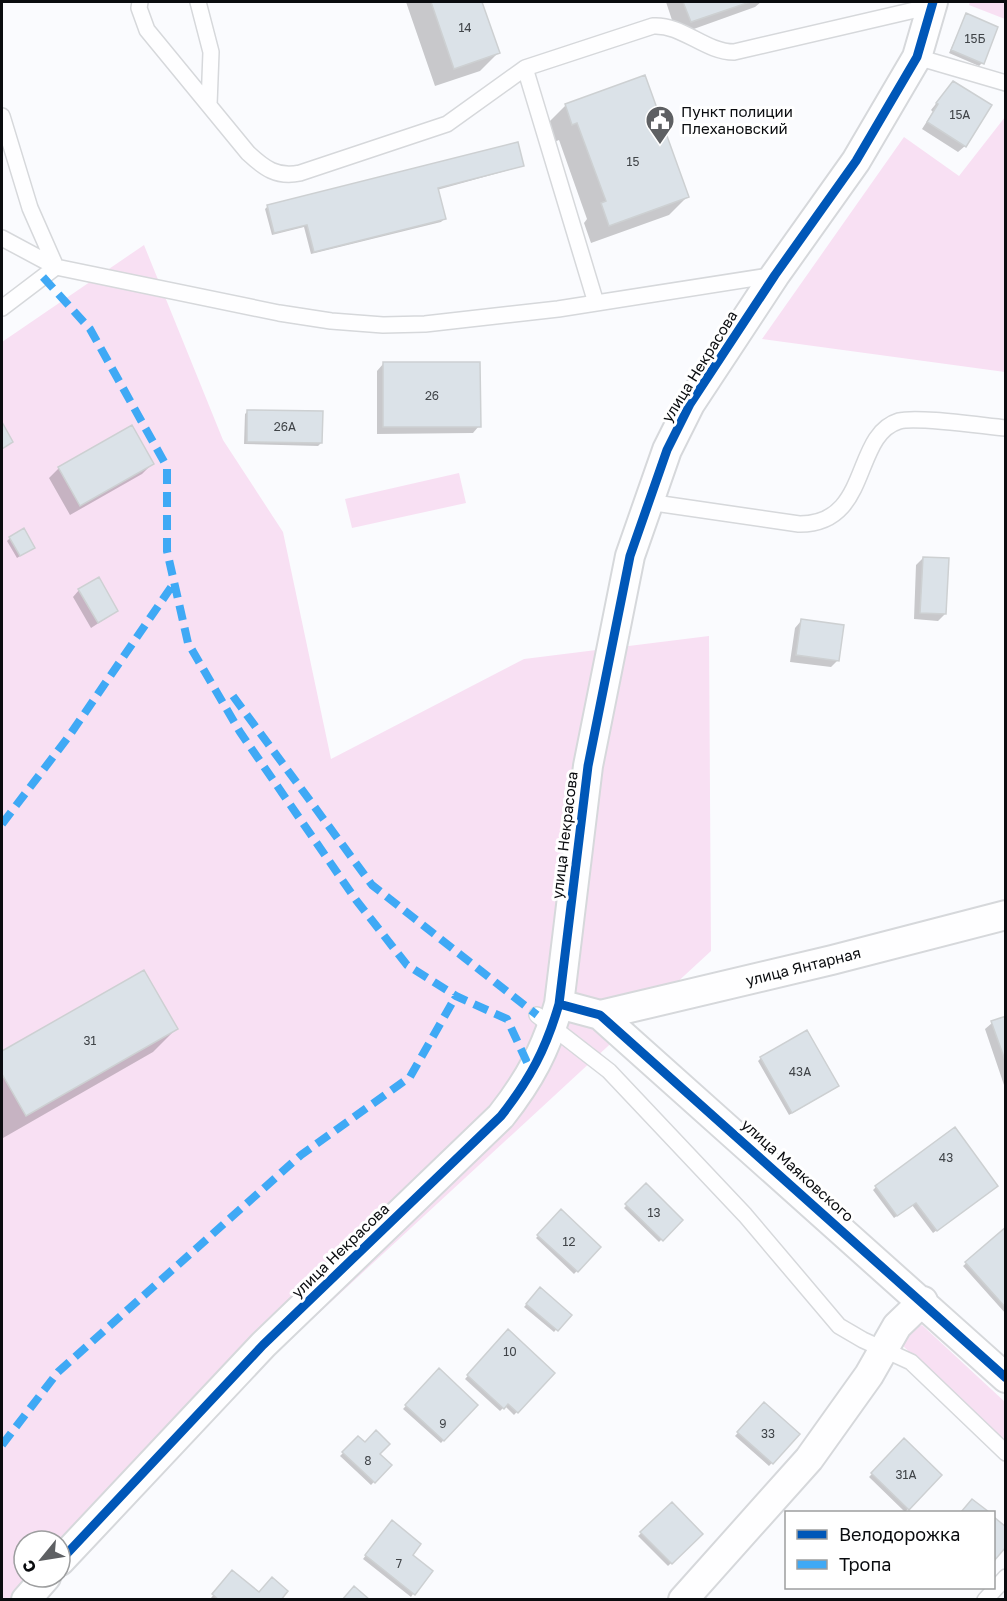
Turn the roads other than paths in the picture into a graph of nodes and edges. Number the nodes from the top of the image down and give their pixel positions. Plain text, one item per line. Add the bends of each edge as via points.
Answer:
1 (140, 2) edge
2 (198, 2) edge
3 (933, 4) edge
4 (917, 57) junction
5 (525, 68) junction
6 (1005, 84) edge
7 (209, 105) junction
8 (2, 116) edge
9 (2, 238) edge
10 (56, 267) junction
11 (775, 275) junction
12 (596, 303) junction
13 (2, 308) edge
14 (1005, 428) edge
15 (648, 502) junction
16 (1004, 918) edge
17 (550, 1015) junction
18 (600, 1015) junction
19 (923, 1301) junction
20 (884, 1350) junction
21 (1005, 1378) edge
22 (1005, 1453) edge
23 (72, 1548) edge
24 (683, 1599) edge

1 - 7 lane via 147,30
2 - 7 lane via 211,52
3 - 4 street, улица Некрасова
3 - 5 lane via 734,52 717,50 665,26 653,26
4 - 6 lane
4 - 11 street, улица Некрасова via 856,161
5 - 7 lane via 447,124 290,175 258,162
5 - 12 lane
8 - 10 lane via 30,208
9 - 10 lane
10 - 12 lane via 226,304 330,321 425,324
10 - 13 lane
11 - 12 lane
11 - 15 street, улица Некрасова via 690,404 670,443
14 - 15 lane via 913,420 891,425 878,437 845,503 827,519 814,524
15 - 17 street, улица Некрасова via 630,556 588,766
16 - 18 street, улица Янтарная
17 - 18 street, улица Маяковского
17 - 20 lane via 609,1071 745,1215 839,1326
17 - 23 street, улица Некрасова via 532,1073 501,1116 263,1345
18 - 19 street, улица Маяковского
19 - 20 street via 897,1326
19 - 21 street, улица Маяковского
20 - 22 lane via 916,1366
20 - 24 street via 808,1459

